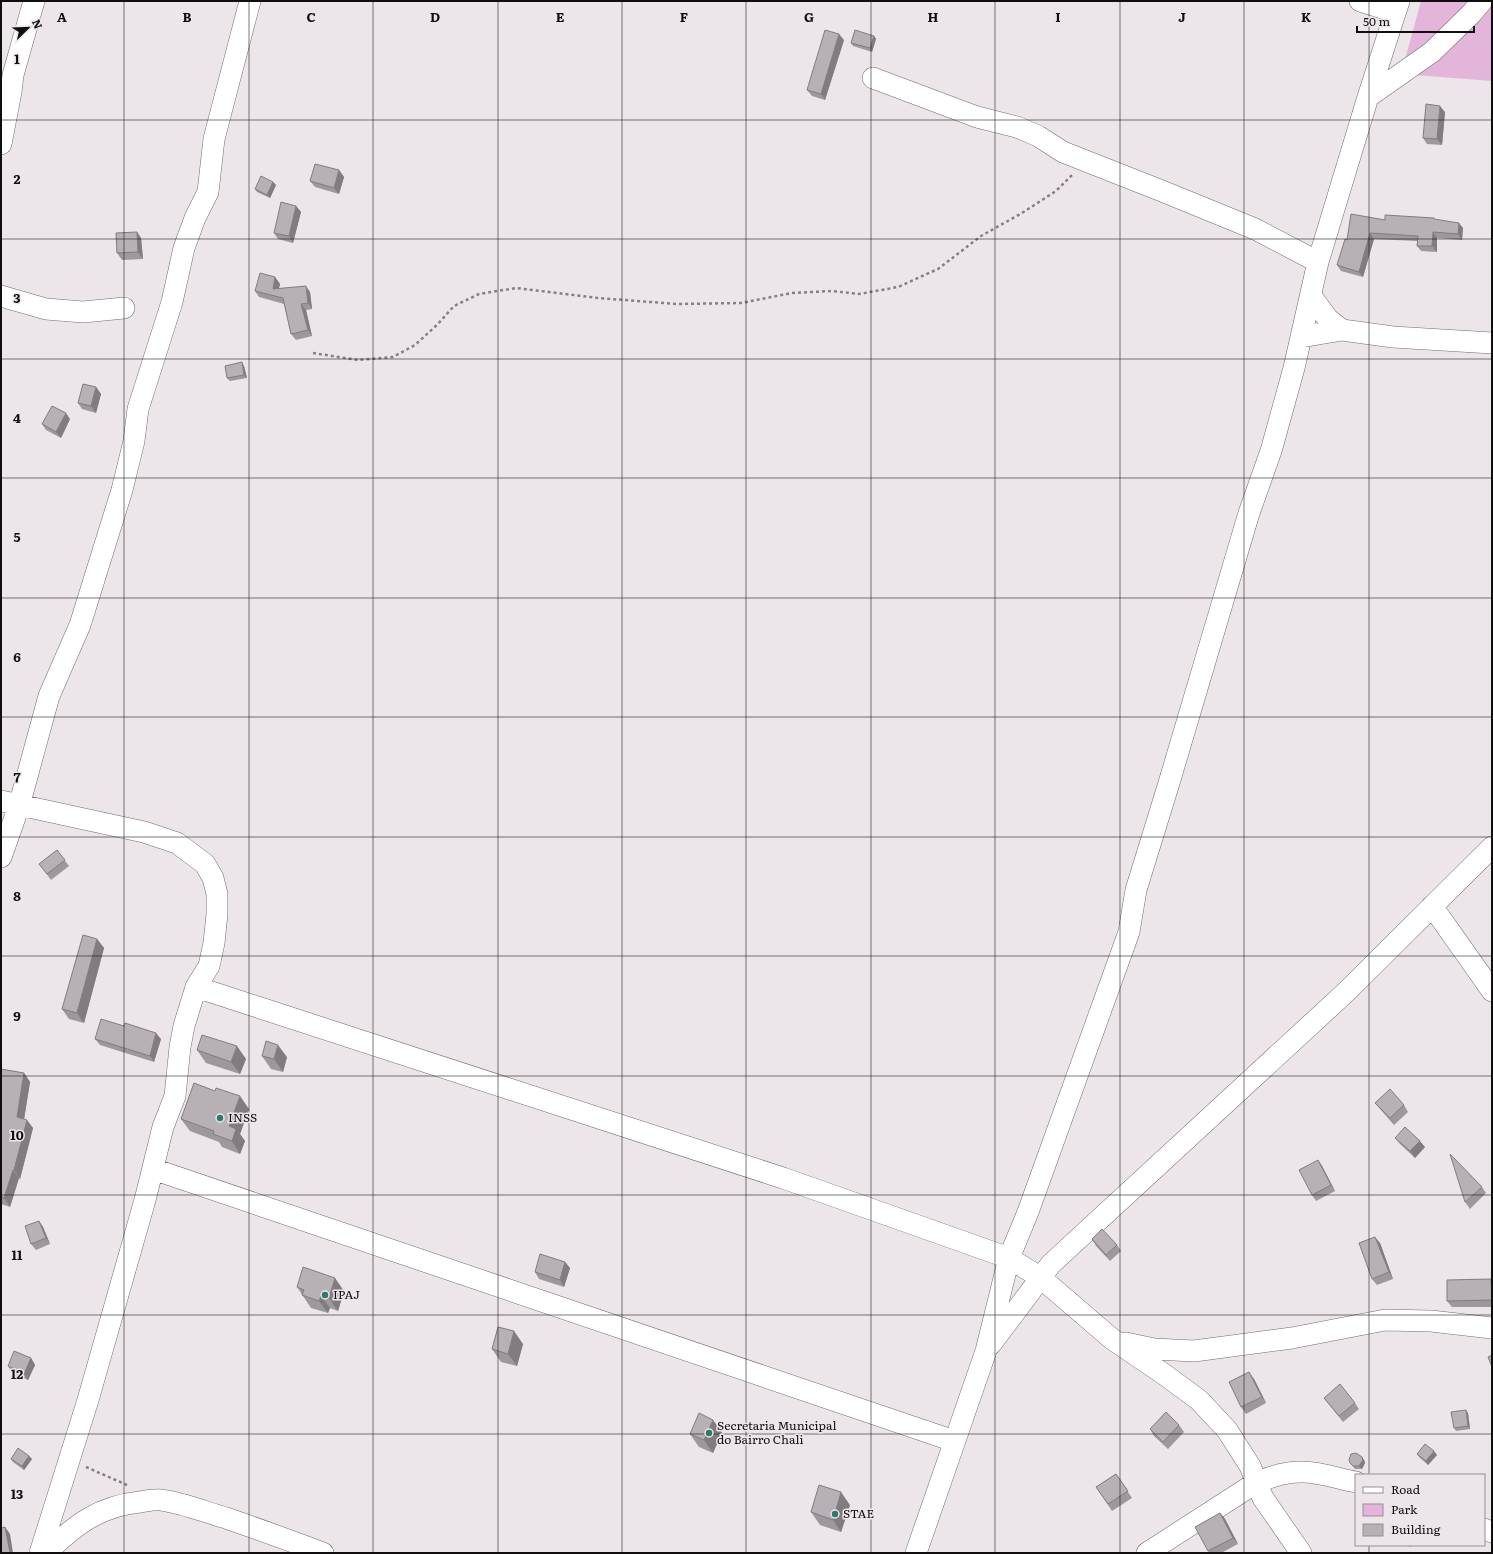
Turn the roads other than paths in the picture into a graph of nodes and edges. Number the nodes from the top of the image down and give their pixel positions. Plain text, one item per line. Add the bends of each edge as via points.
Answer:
1 (34, 1) edge
2 (250, 1) edge
3 (1360, 1) edge
4 (1482, 1) edge
5 (1397, 6) edge
6 (873, 78) dead end
7 (1368, 97) junction
8 (1, 144) edge
9 (1318, 262) junction
10 (1, 296) edge
11 (1311, 296) junction
12 (124, 308) dead end
13 (1342, 330) junction
14 (1301, 337) junction
15 (1492, 343) edge
16 (10, 804) edge
17 (1492, 847) edge
18 (1, 857) edge
19 (1432, 906) junction
20 (196, 987) junction
21 (1492, 991) edge
22 (153, 1169) junction
23 (1009, 1258) junction
24 (1041, 1278) junction
25 (1492, 1328) edge
26 (1112, 1339) junction
27 (986, 1351) junction
28 (954, 1442) junction
29 (1257, 1482) junction
30 (1355, 1482) edge
31 (40, 1553) edge
32 (46, 1553) edge
33 (323, 1553) edge
34 (916, 1553) edge
35 (1147, 1553) edge
36 (1302, 1553) edge

1 - 8 street via 13,75
2 - 16 street via 214,139 208,192 184,248 172,302 138,410 134,441 122,490 80,626 49,696
3 - 5 street
4 - 7 street via 1432,52
5 - 7 street
6 - 9 street via 977,117 1017,127 1038,136 1063,152 1255,229
7 - 9 street
9 - 11 street
10 - 12 street via 46,309 83,312
11 - 13 street via 1328,319
11 - 14 street
13 - 14 street
13 - 15 street via 1393,337
14 - 23 street via 1271,451 1249,513 1136,890 1129,932
16 - 18 street
16 - 20 street via 144,832 177,843 205,864 213,878 217,894 217,914 208,966
17 - 19 street
19 - 21 street
19 - 24 street via 1345,994 1051,1264
20 - 22 street via 182,1033 175,1096 163,1127
20 - 23 street via 783,1178
22 - 28 street
22 - 31 street via 88,1400
23 - 24 street
23 - 27 street
24 - 26 street
24 - 27 street
25 - 26 street via 1431,1321 1385,1320 1292,1338 1194,1351 1154,1349
26 - 29 street via 1199,1400 1227,1430
27 - 28 street
28 - 34 street
29 - 30 street via 1294,1472
29 - 35 street
29 - 36 street via 1263,1498
32 - 33 street via 86,1519 132,1503 160,1500 192,1507

